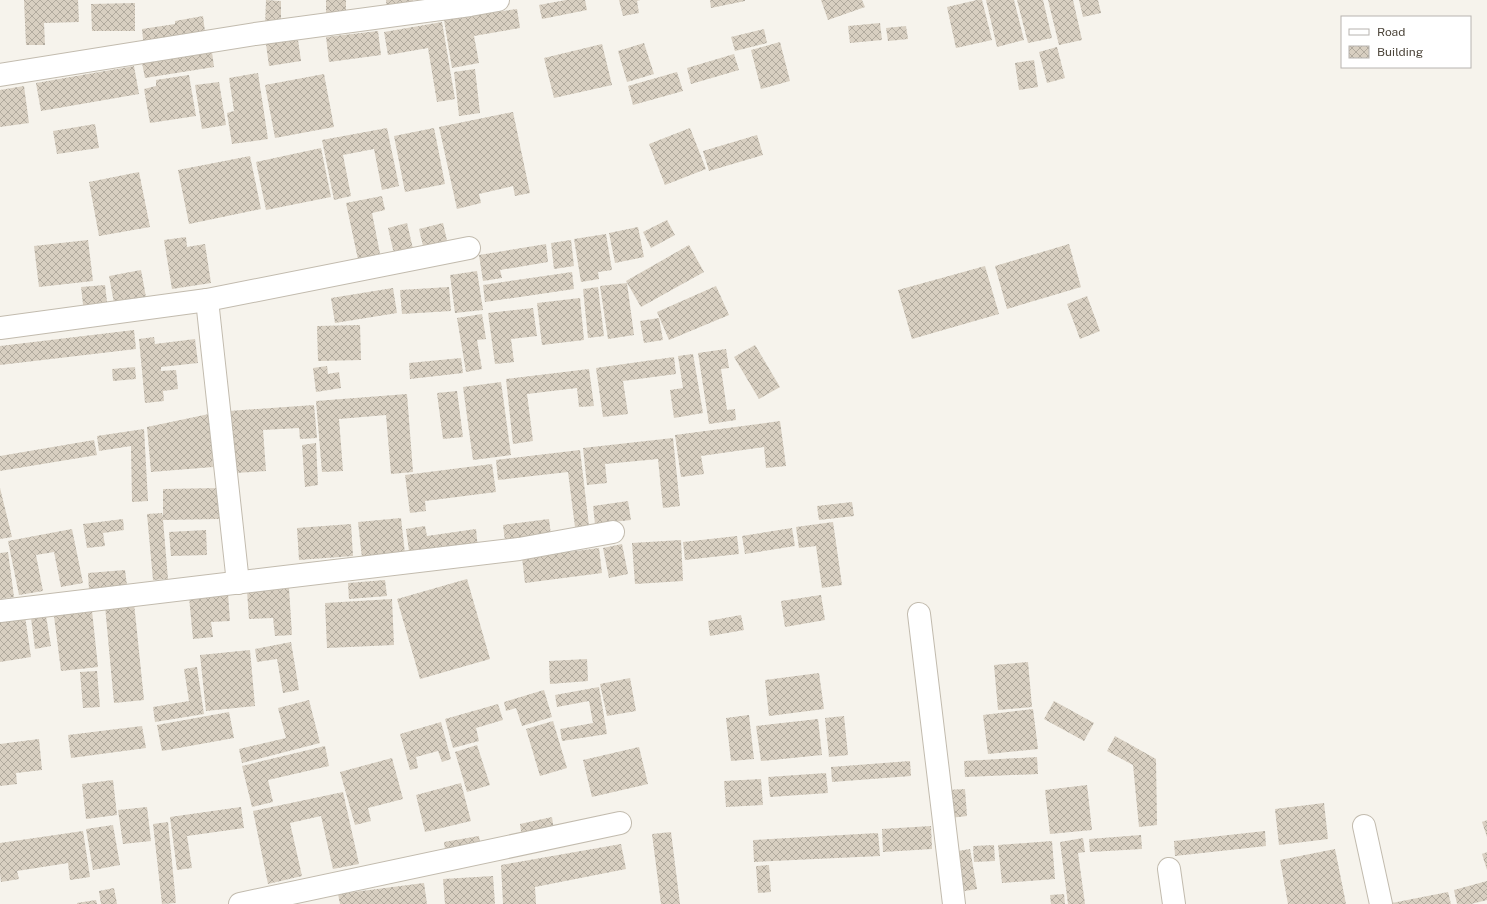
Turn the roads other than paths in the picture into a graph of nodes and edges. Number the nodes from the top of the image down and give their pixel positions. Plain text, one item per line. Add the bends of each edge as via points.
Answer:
1 (498, 0) edge
2 (0, 75) edge
3 (469, 248) dead end
4 (207, 300) junction
5 (0, 328) edge
6 (613, 532) dead end
7 (238, 583) junction
8 (0, 612) edge
9 (919, 614) dead end
10 (620, 823) dead end
11 (1364, 826) dead end
12 (1169, 869) dead end
13 (240, 904) edge
14 (954, 904) edge
15 (1174, 904) edge
16 (1381, 904) edge

1 - 2 street via 255,34
3 - 4 street
4 - 5 street
4 - 7 street
6 - 7 street via 519,549
7 - 8 street
9 - 14 street
10 - 13 street
11 - 16 street
12 - 15 street

